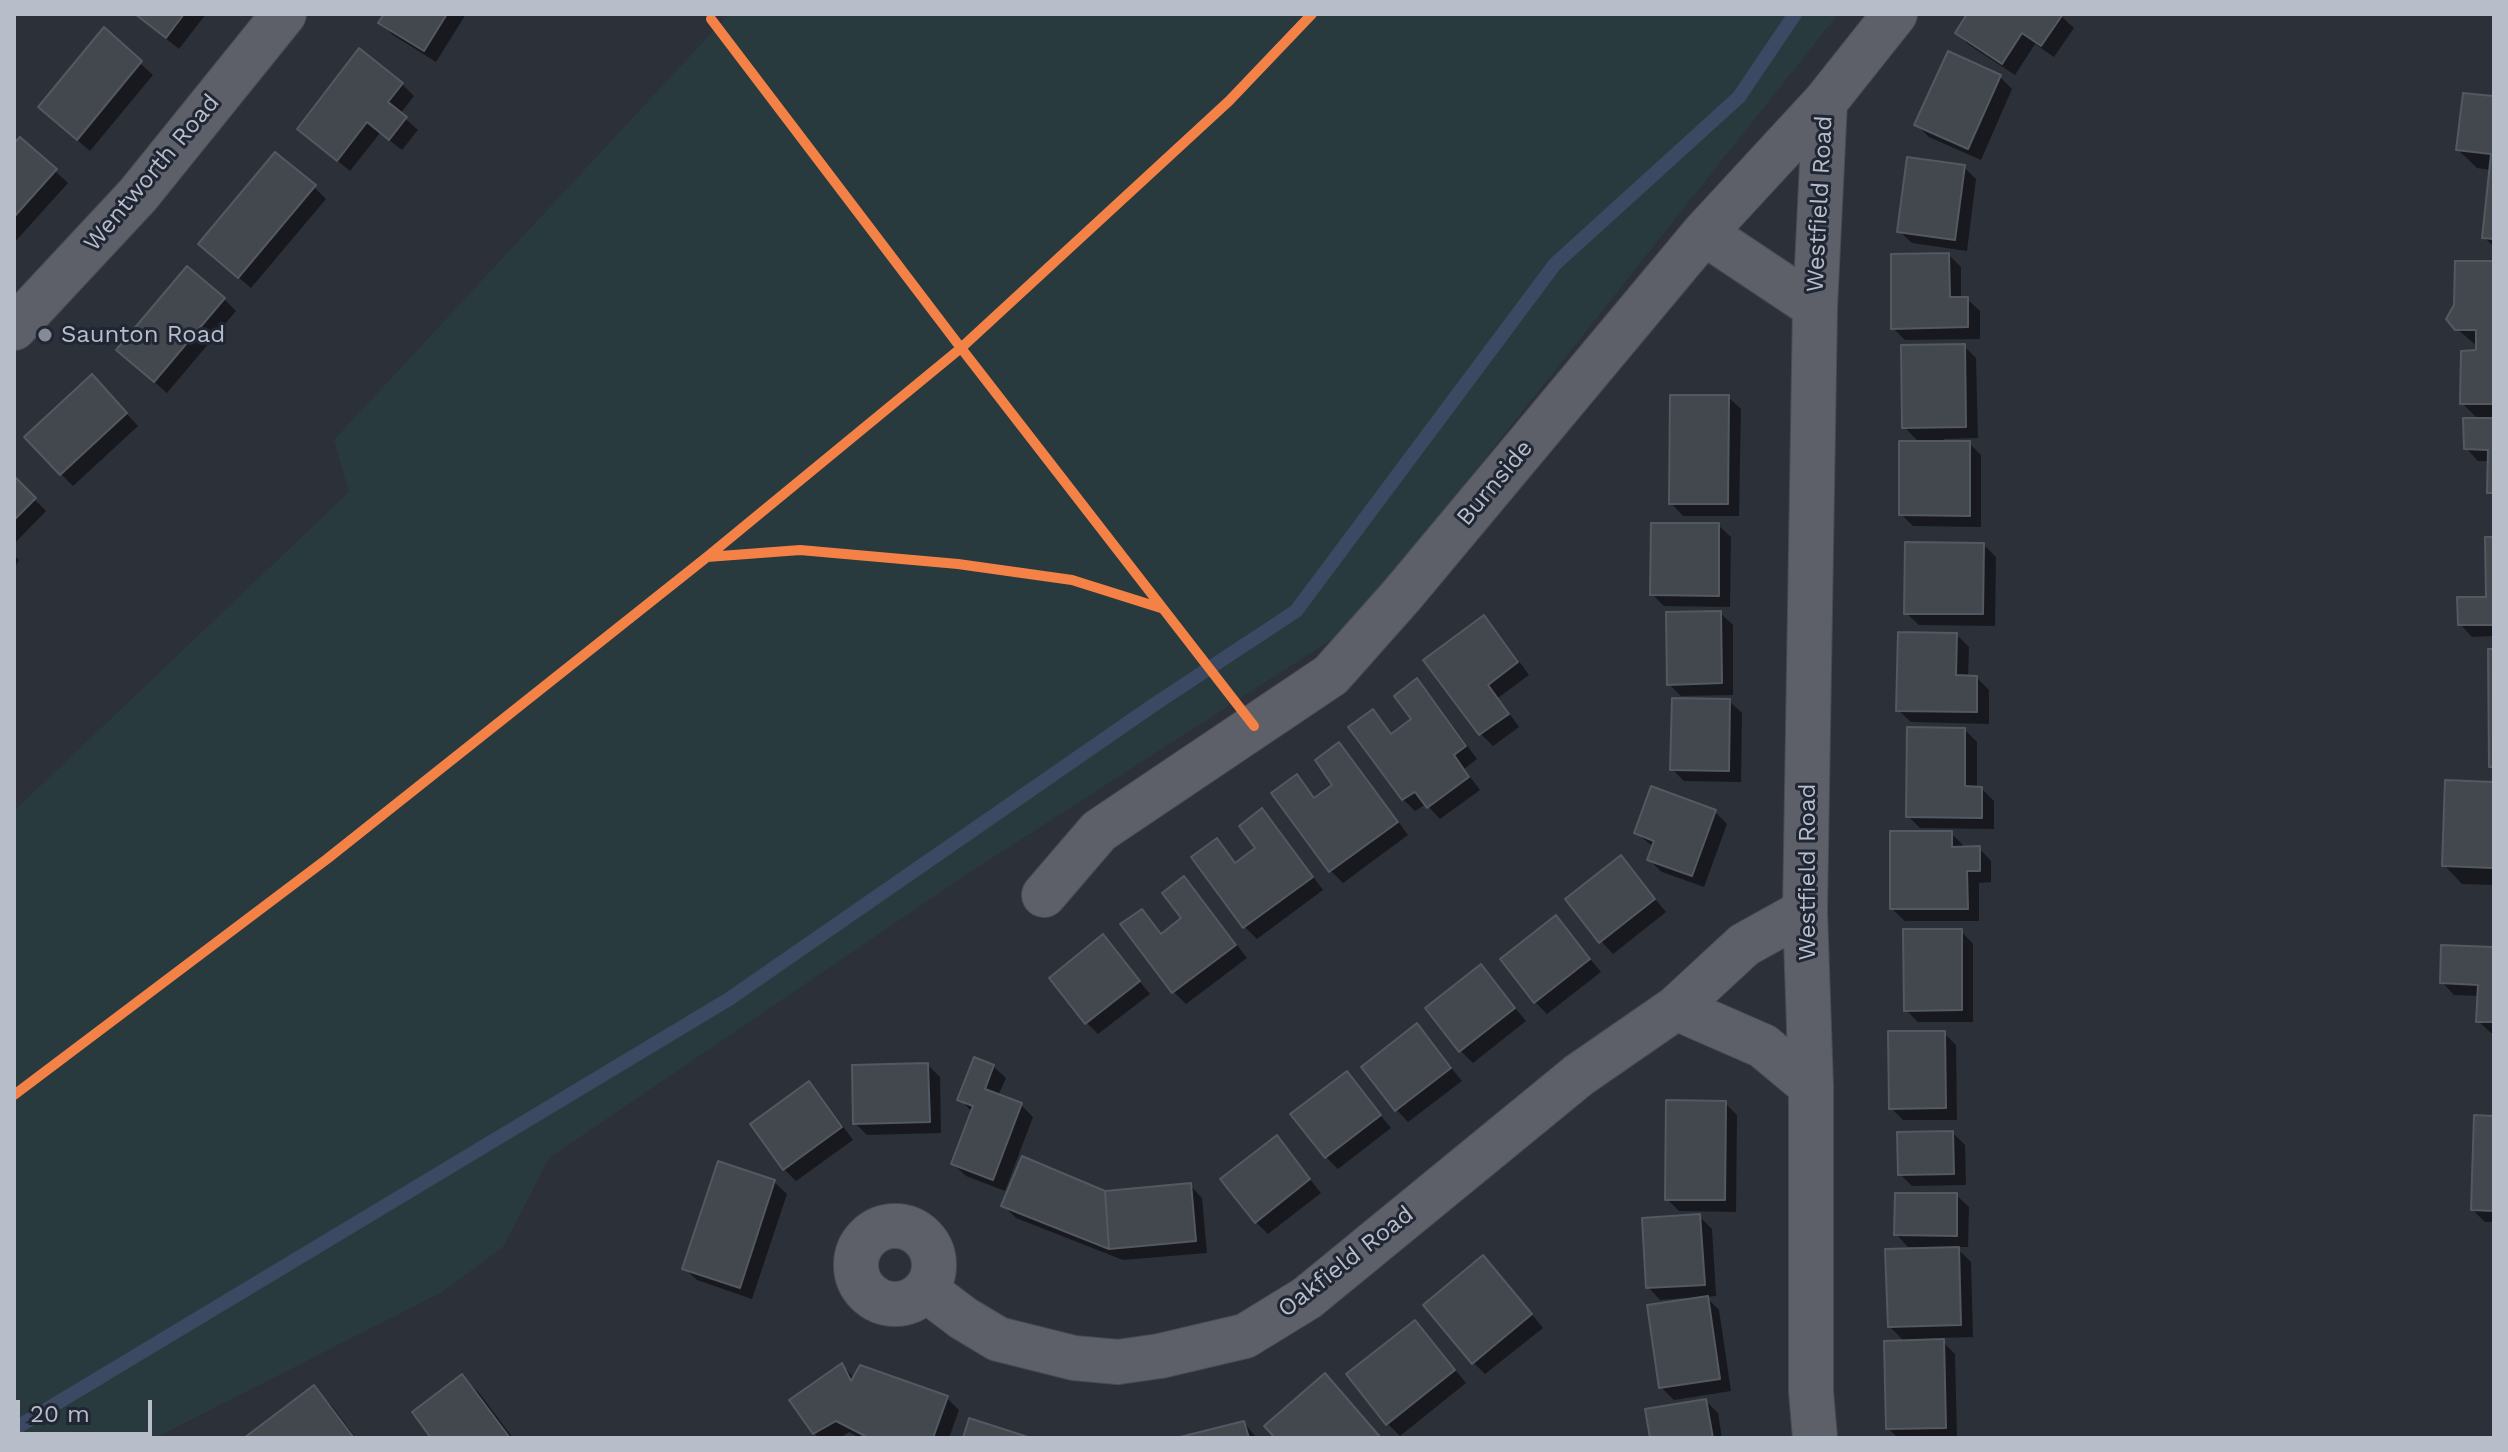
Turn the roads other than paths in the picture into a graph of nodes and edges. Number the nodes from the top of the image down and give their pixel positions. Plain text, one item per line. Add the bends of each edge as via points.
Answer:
1 (284, 14) edge
2 (1895, 14) edge
3 (1825, 102) junction
4 (1704, 233) junction
5 (1815, 307) junction
6 (14, 328) edge
7 (1044, 895) dead end
8 (1805, 911) junction
9 (1676, 1008) junction
10 (1811, 1086) junction
11 (926, 1290) dead end
12 (1815, 1438) edge

1 - 6 street, Wentworth Road via 138,195
2 - 3 street, Burnside
3 - 4 street, Burnside
3 - 5 street, Westfield Road
4 - 5 street, Westfield Road
4 - 7 street, Burnside via 1331,675 1099,831
5 - 8 street, Westfield Road
8 - 9 street, Oakfield Road via 1744,945
8 - 10 street, Westfield Road
9 - 10 street via 1763,1046
9 - 11 street, Oakfield Road via 1579,1075 1307,1298 1245,1336 1118,1362 1074,1358 998,1339
10 - 12 street, Westfield Road

